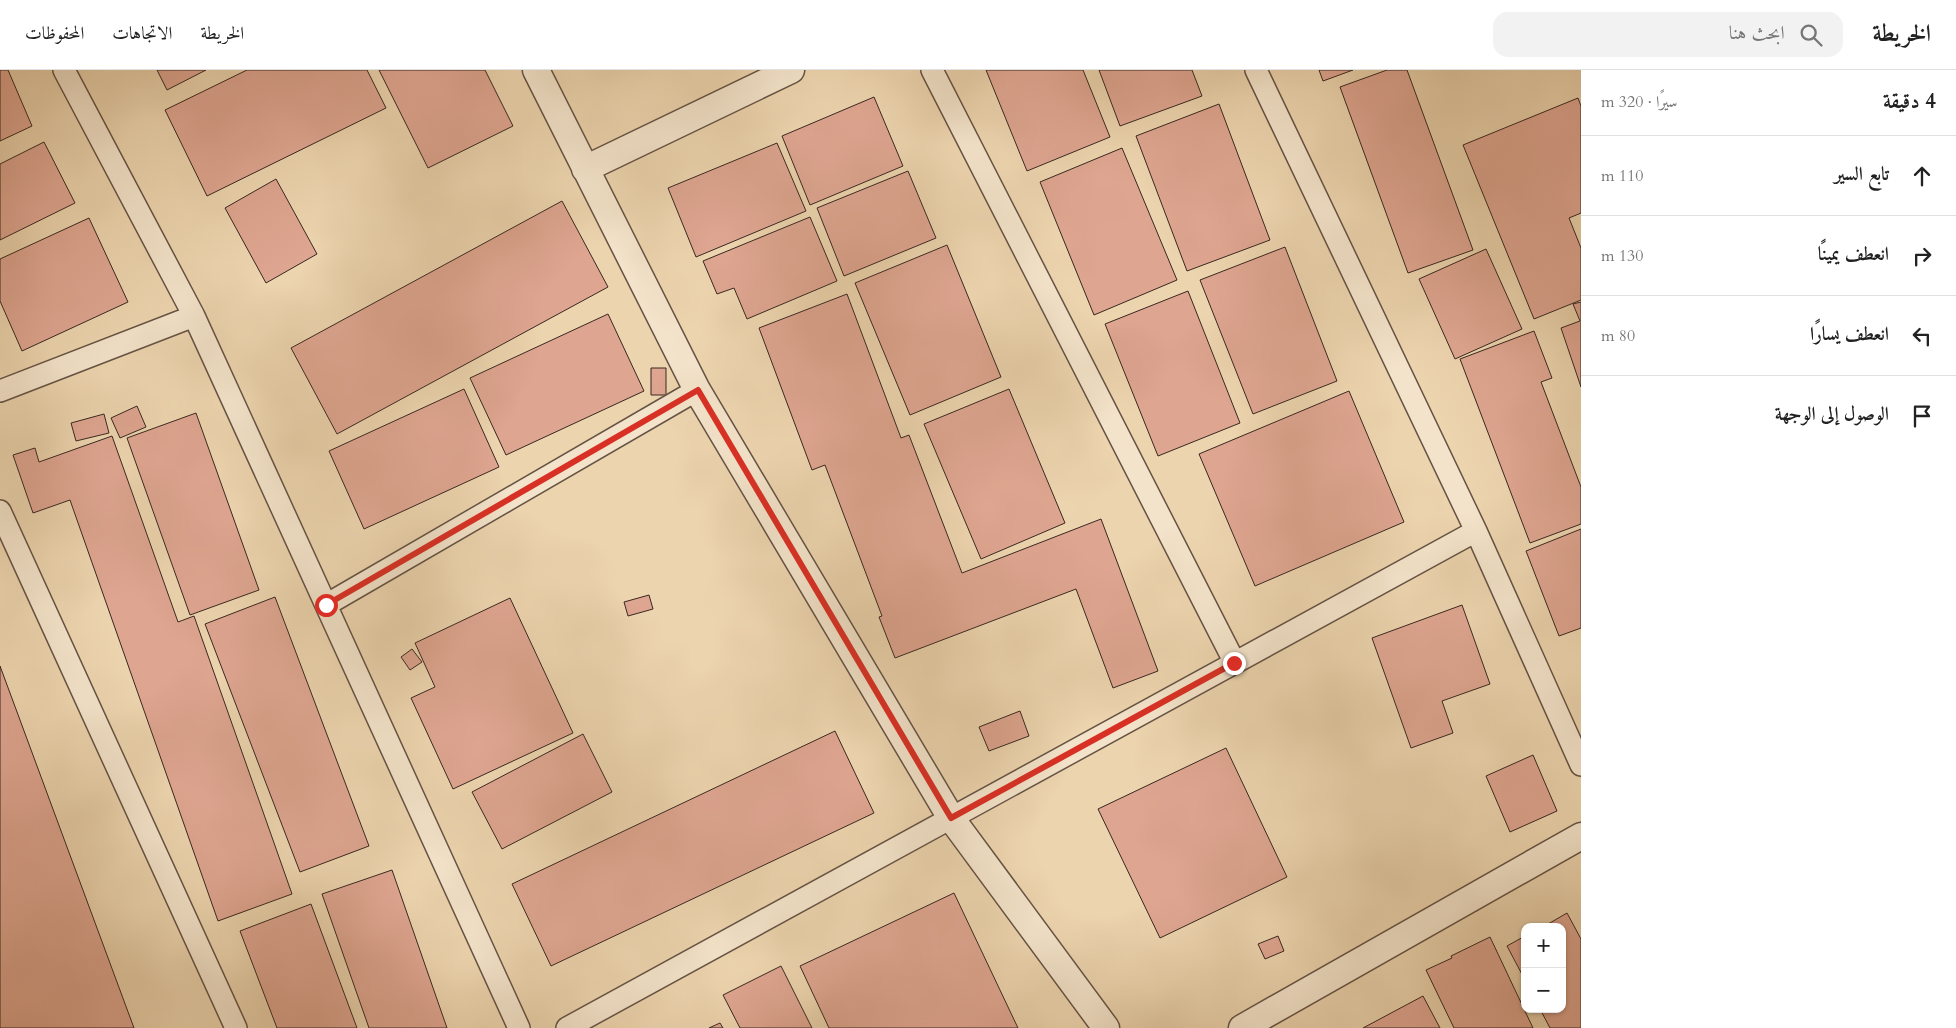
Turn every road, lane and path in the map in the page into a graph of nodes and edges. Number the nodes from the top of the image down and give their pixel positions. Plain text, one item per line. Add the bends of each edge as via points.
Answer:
1 (64, 70) edge
2 (536, 70) edge
3 (791, 70) edge
4 (932, 70) edge
5 (1256, 70) edge
6 (585, 169) junction
7 (194, 316) junction
8 (698, 390) junction
9 (0, 391) edge
10 (0, 511) edge
11 (1476, 531) junction
12 (326, 605) junction
13 (1234, 663) junction
14 (1581, 766) edge
15 (951, 818) junction
16 (1581, 836) edge
17 (236, 1028) edge
18 (519, 1028) edge
19 (567, 1028) edge
20 (1106, 1028) edge
21 (1242, 1028) edge

1 - 7 street
2 - 6 street
3 - 6 street
4 - 13 street
5 - 11 street
6 - 8 street
7 - 9 street
7 - 12 street
8 - 12 street
8 - 15 street
10 - 17 street
11 - 13 street
11 - 14 street
12 - 18 street
13 - 15 street
15 - 19 street
15 - 20 street
16 - 21 street

